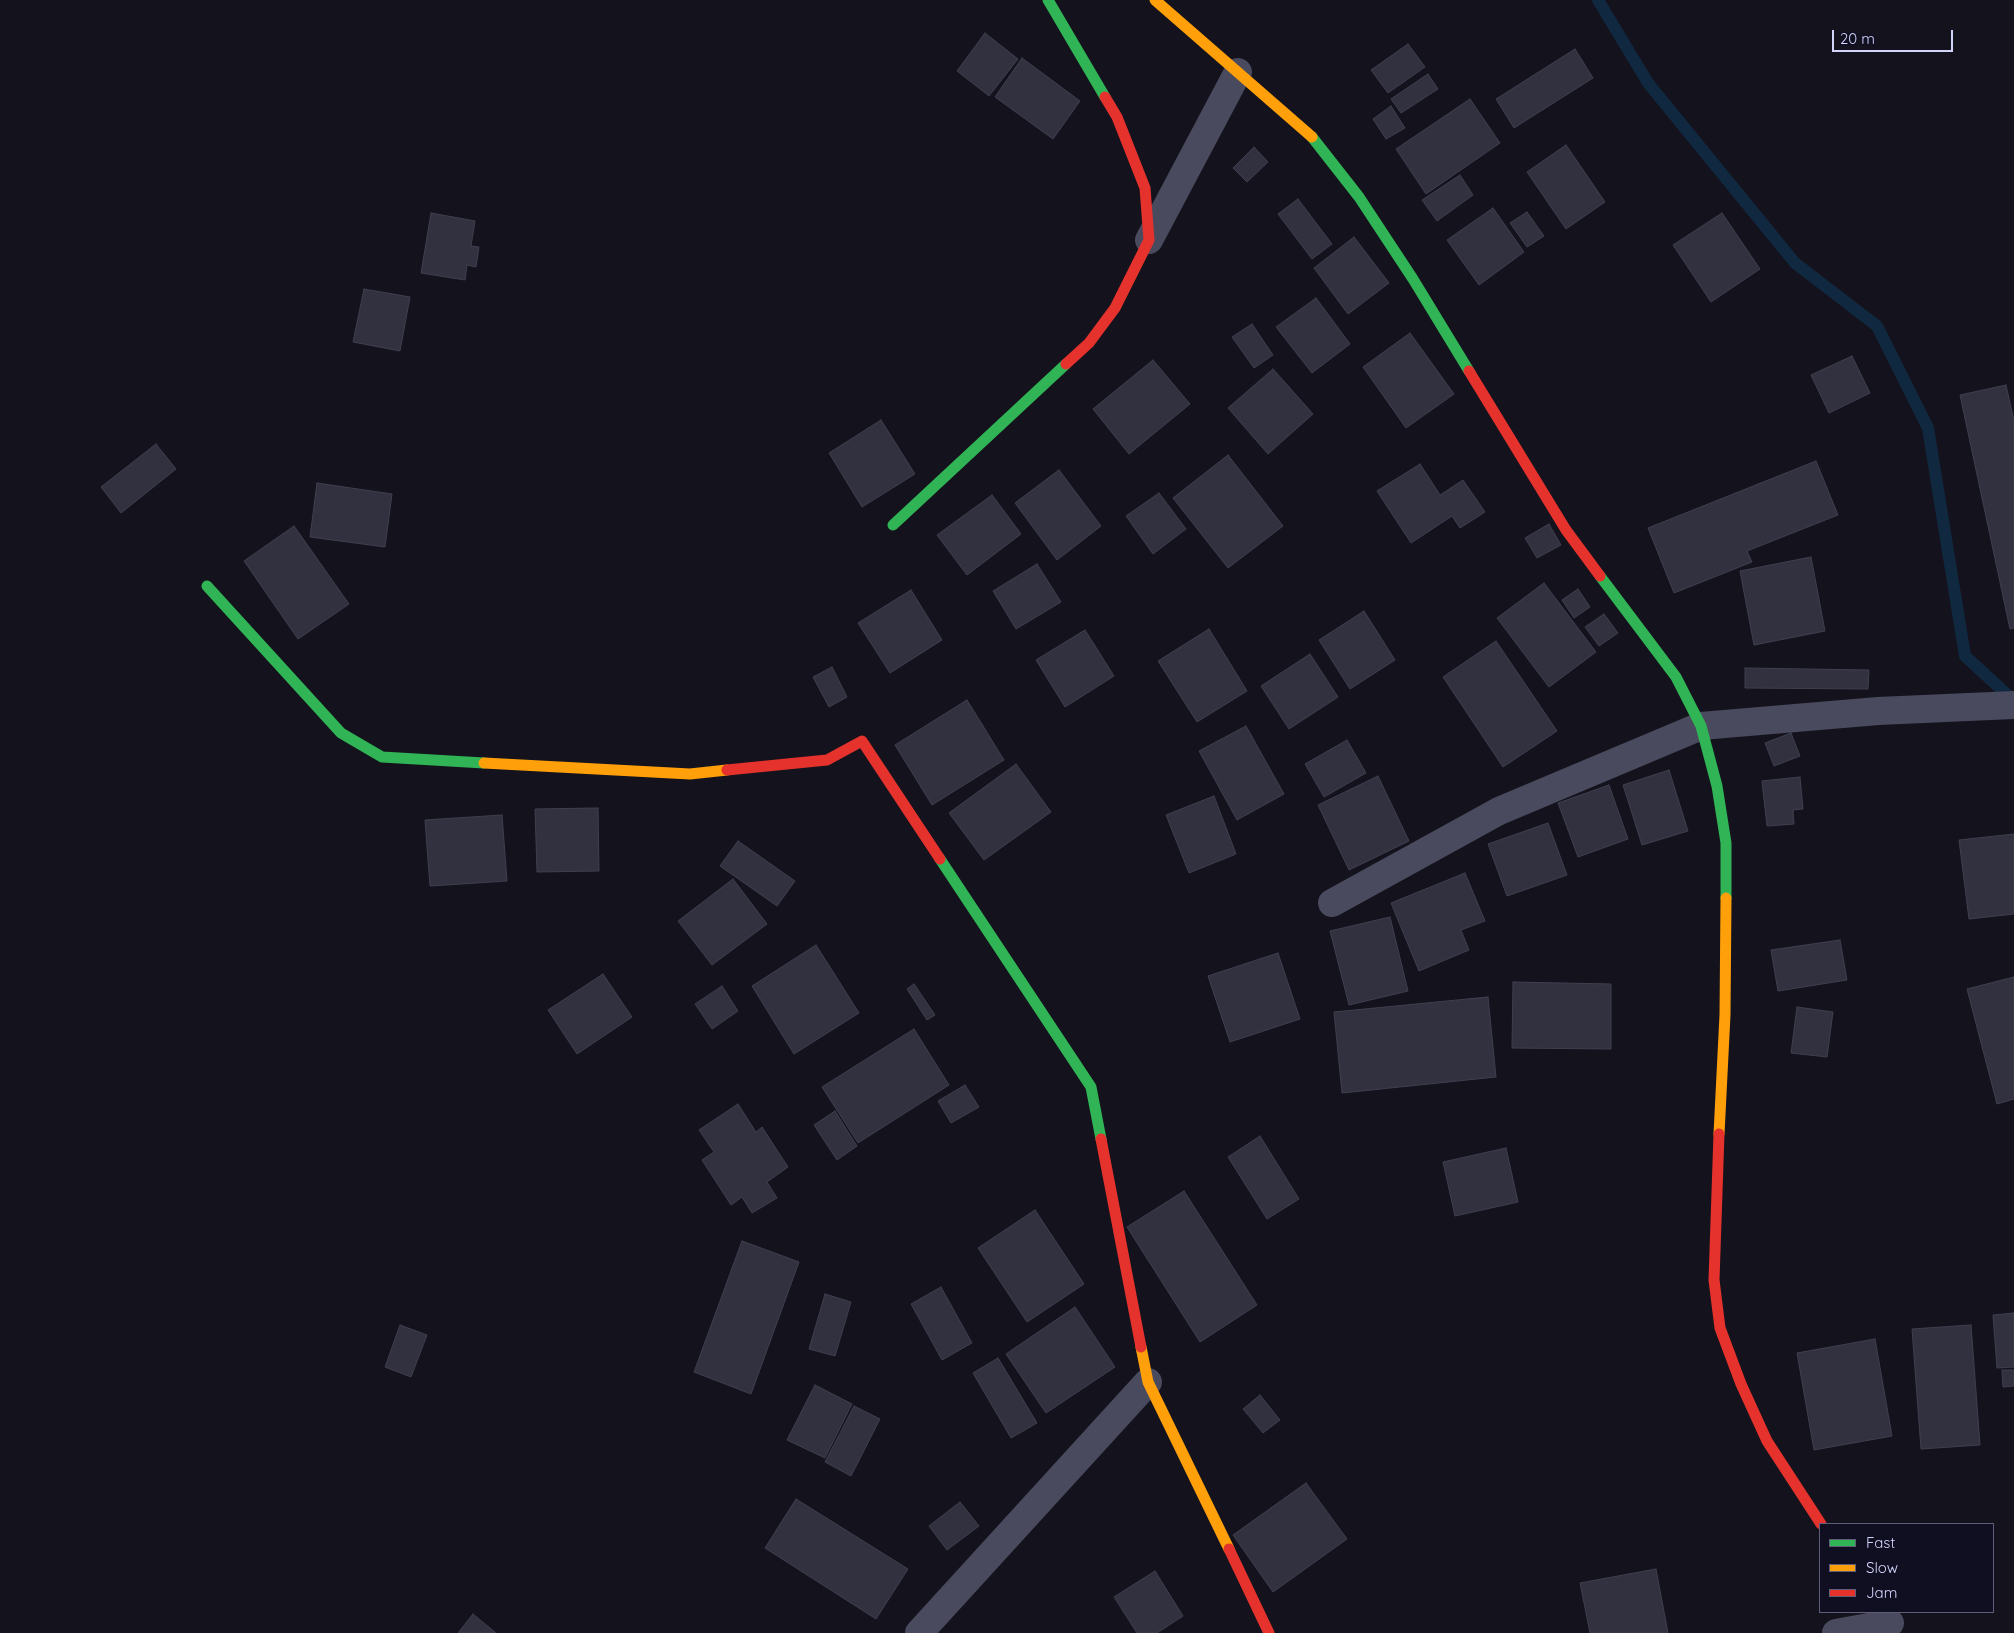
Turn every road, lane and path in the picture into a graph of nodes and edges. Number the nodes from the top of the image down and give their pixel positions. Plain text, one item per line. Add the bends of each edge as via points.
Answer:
1 (1048, 0) edge
2 (1155, 0) edge
3 (1238, 72) junction
4 (1149, 240) junction
5 (892, 525) dead end
6 (207, 586) dead end
7 (2014, 705) edge
8 (1701, 726) junction
9 (1332, 903) dead end
10 (1148, 1382) junction
11 (1820, 1523) edge
12 (1889, 1623) edge
13 (919, 1633) edge
14 (1269, 1633) edge
15 (1836, 1633) edge

1 - 4 street via 1117,117 1145,188
2 - 3 street
3 - 4 street
3 - 8 street via 1308,132 1359,197 1413,278 1566,530 1676,677
4 - 5 street via 1115,308 1089,343
6 - 10 street via 340,733 382,757 690,774 827,760 862,740 1091,1087
7 - 8 street via 1878,711
8 - 9 street via 1499,811
8 - 11 street via 1717,786 1726,843 1725,1015 1714,1224 1714,1280 1720,1328 1767,1441
10 - 13 street
10 - 14 street
12 - 15 street

